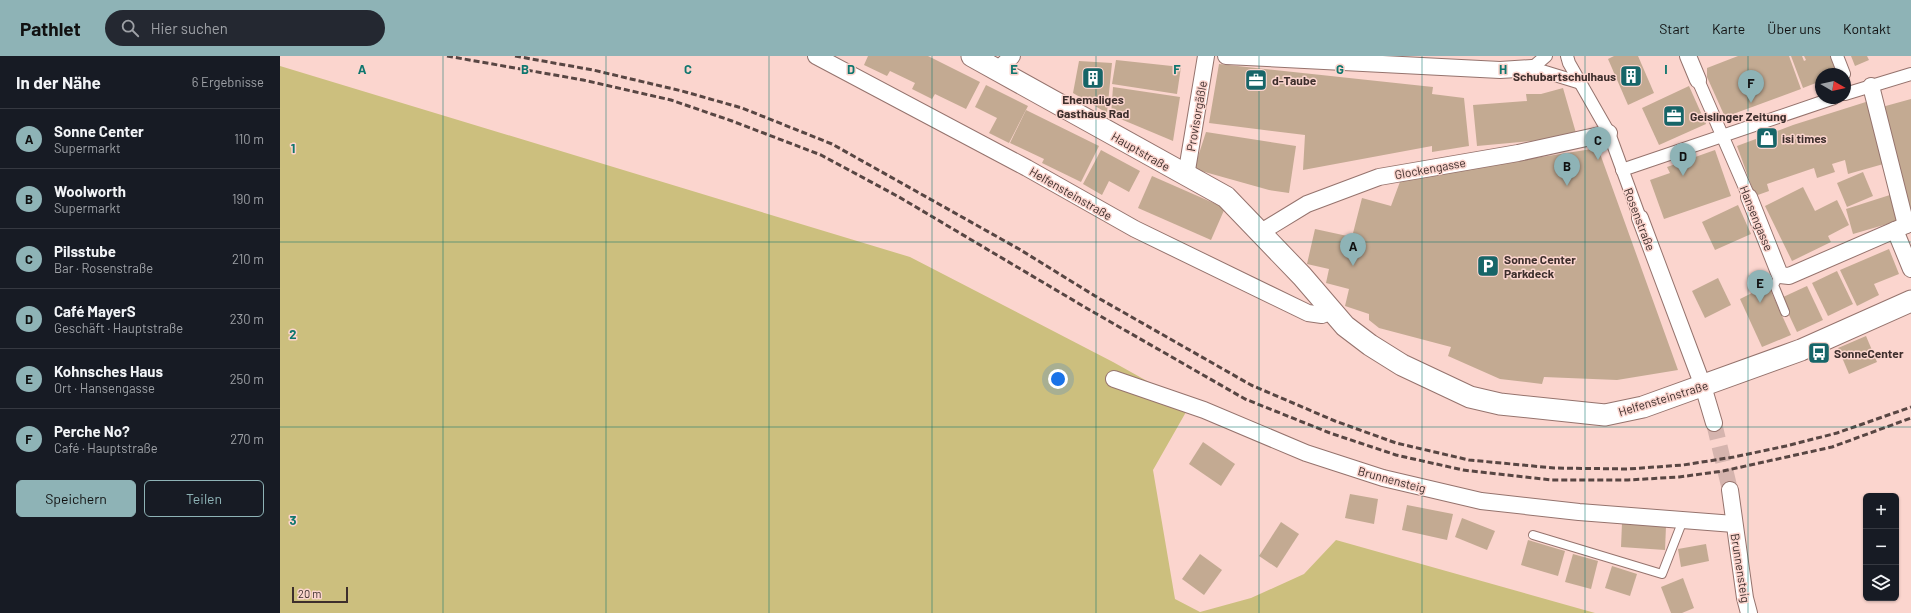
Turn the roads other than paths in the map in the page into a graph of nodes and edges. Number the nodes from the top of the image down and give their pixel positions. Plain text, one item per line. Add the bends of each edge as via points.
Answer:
1 (816, 56) edge
2 (972, 56) edge
3 (1206, 56) edge
4 (1226, 56) edge
5 (1546, 56) edge
6 (1567, 56) edge
7 (1688, 56) edge
8 (1837, 56) edge
9 (1005, 63) edge
10 (1532, 68) junction
11 (1842, 68) edge
12 (1911, 74) edge
13 (1698, 80) joint
14 (1581, 83) junction
15 (1871, 86) junction
16 (1851, 93) edge
17 (1816, 104) edge
18 (1609, 133) junction
19 (1722, 135) junction
20 (1622, 170) junction
21 (1186, 176) junction
22 (1749, 197) joint
23 (1640, 218) joint
24 (1904, 226) edge
25 (1261, 232) junction
26 (1911, 269) edge
27 (1780, 274) junction
28 (1911, 301) edge
29 (1332, 311) junction
30 (1785, 312) dead end
31 (1114, 379) dead end
32 (1703, 386) junction
33 (1714, 423) tunnel mouth
34 (1730, 490) tunnel mouth
35 (1683, 520) junction
36 (1734, 524) junction
37 (1533, 535) dead end
38 (1749, 613) edge

1 - 29 street, Helfensteinstraße via 1027,168 1135,229 1308,313 1322,315
2 - 9 street, Hauptstraße
3 - 21 street, Provisorgäßle
4 - 10 street via 1500,70
5 - 10 street
6 - 14 street, Rosenstraße
7 - 13 street
8 - 11 street
9 - 21 street, Hauptstraße
10 - 14 street
12 - 15 street
13 - 19 street, Hansengasse
14 - 18 street, Rosenstraße
15 - 16 street
15 - 24 street
17 - 19 street
18 - 20 street, Rosenstraße
18 - 25 street, Glockengasse via 1518,153 1379,177 1307,204
19 - 20 street
19 - 22 street, Hansengasse
20 - 23 street, Rosenstraße
21 - 25 street, Hauptstraße via 1226,197
22 - 27 street, Hansengasse
23 - 32 street, Rosenstraße
24 - 26 street
24 - 27 street via 1788,276
25 - 29 street, Helfensteinstraße
27 - 30 lane via 1774,285
28 - 32 street, Helfensteinstraße via 1801,350
29 - 32 street, Helfensteinstraße via 1345,326 1402,365 1470,397 1500,404 1605,415 1643,407
31 - 35 street, Brunnensteig via 1204,410 1306,453 1383,478 1481,501
32 - 33 street
34 - 36 street, Brunnensteig
35 - 36 street, Brunnensteig
35 - 37 lane via 1662,574
36 - 38 street, Brunnensteig

